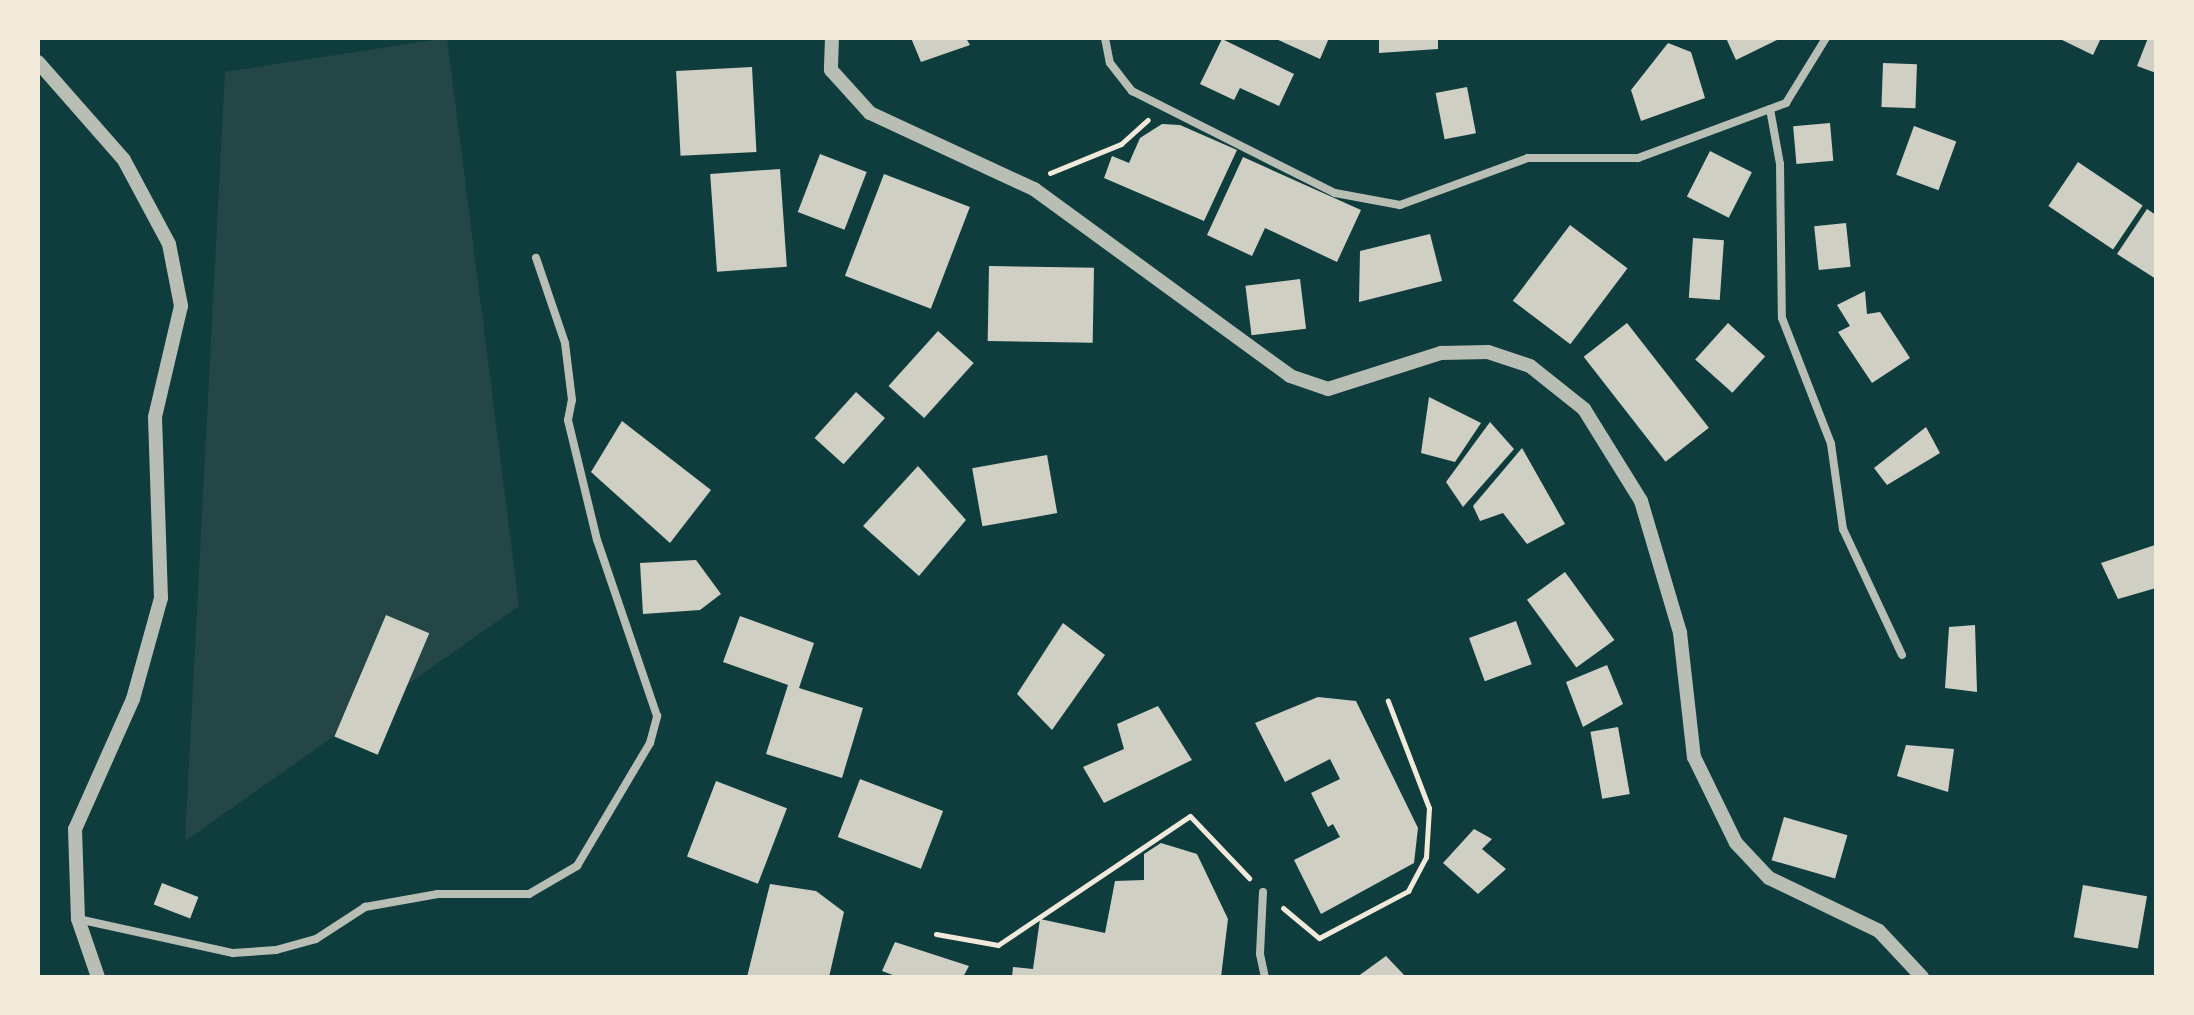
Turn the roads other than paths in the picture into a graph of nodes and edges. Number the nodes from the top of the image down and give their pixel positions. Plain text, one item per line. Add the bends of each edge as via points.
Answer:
1 (832, 38) edge
2 (1105, 38) edge
3 (1826, 38) edge
4 (38, 62) edge
5 (1770, 109) junction
6 (536, 258) dead end
7 (1902, 655) dead end
8 (1263, 892) road end
9 (78, 919) junction
10 (98, 977) edge
11 (1265, 977) edge
12 (1922, 977) edge

1 - 12 street via 831,70 870,113 1034,189 1290,376 1328,389 1441,353 1488,352 1530,366 1584,409 1641,501 1680,633 1694,757 1736,843 1769,878 1879,931
2 - 5 street via 1110,63 1132,91 1335,193 1400,205 1528,158 1638,158
3 - 5 street via 1786,103
4 - 9 street via 124,160 169,244 181,306 155,417 161,598 133,699 75,829
5 - 7 street via 1780,164 1782,318 1831,444 1843,529
6 - 9 street via 565,343 568,420 597,540 657,716 650,743 577,866 529,894 438,894 365,907 316,939 276,950 233,953
8 - 11 street via 1260,954
9 - 10 street

